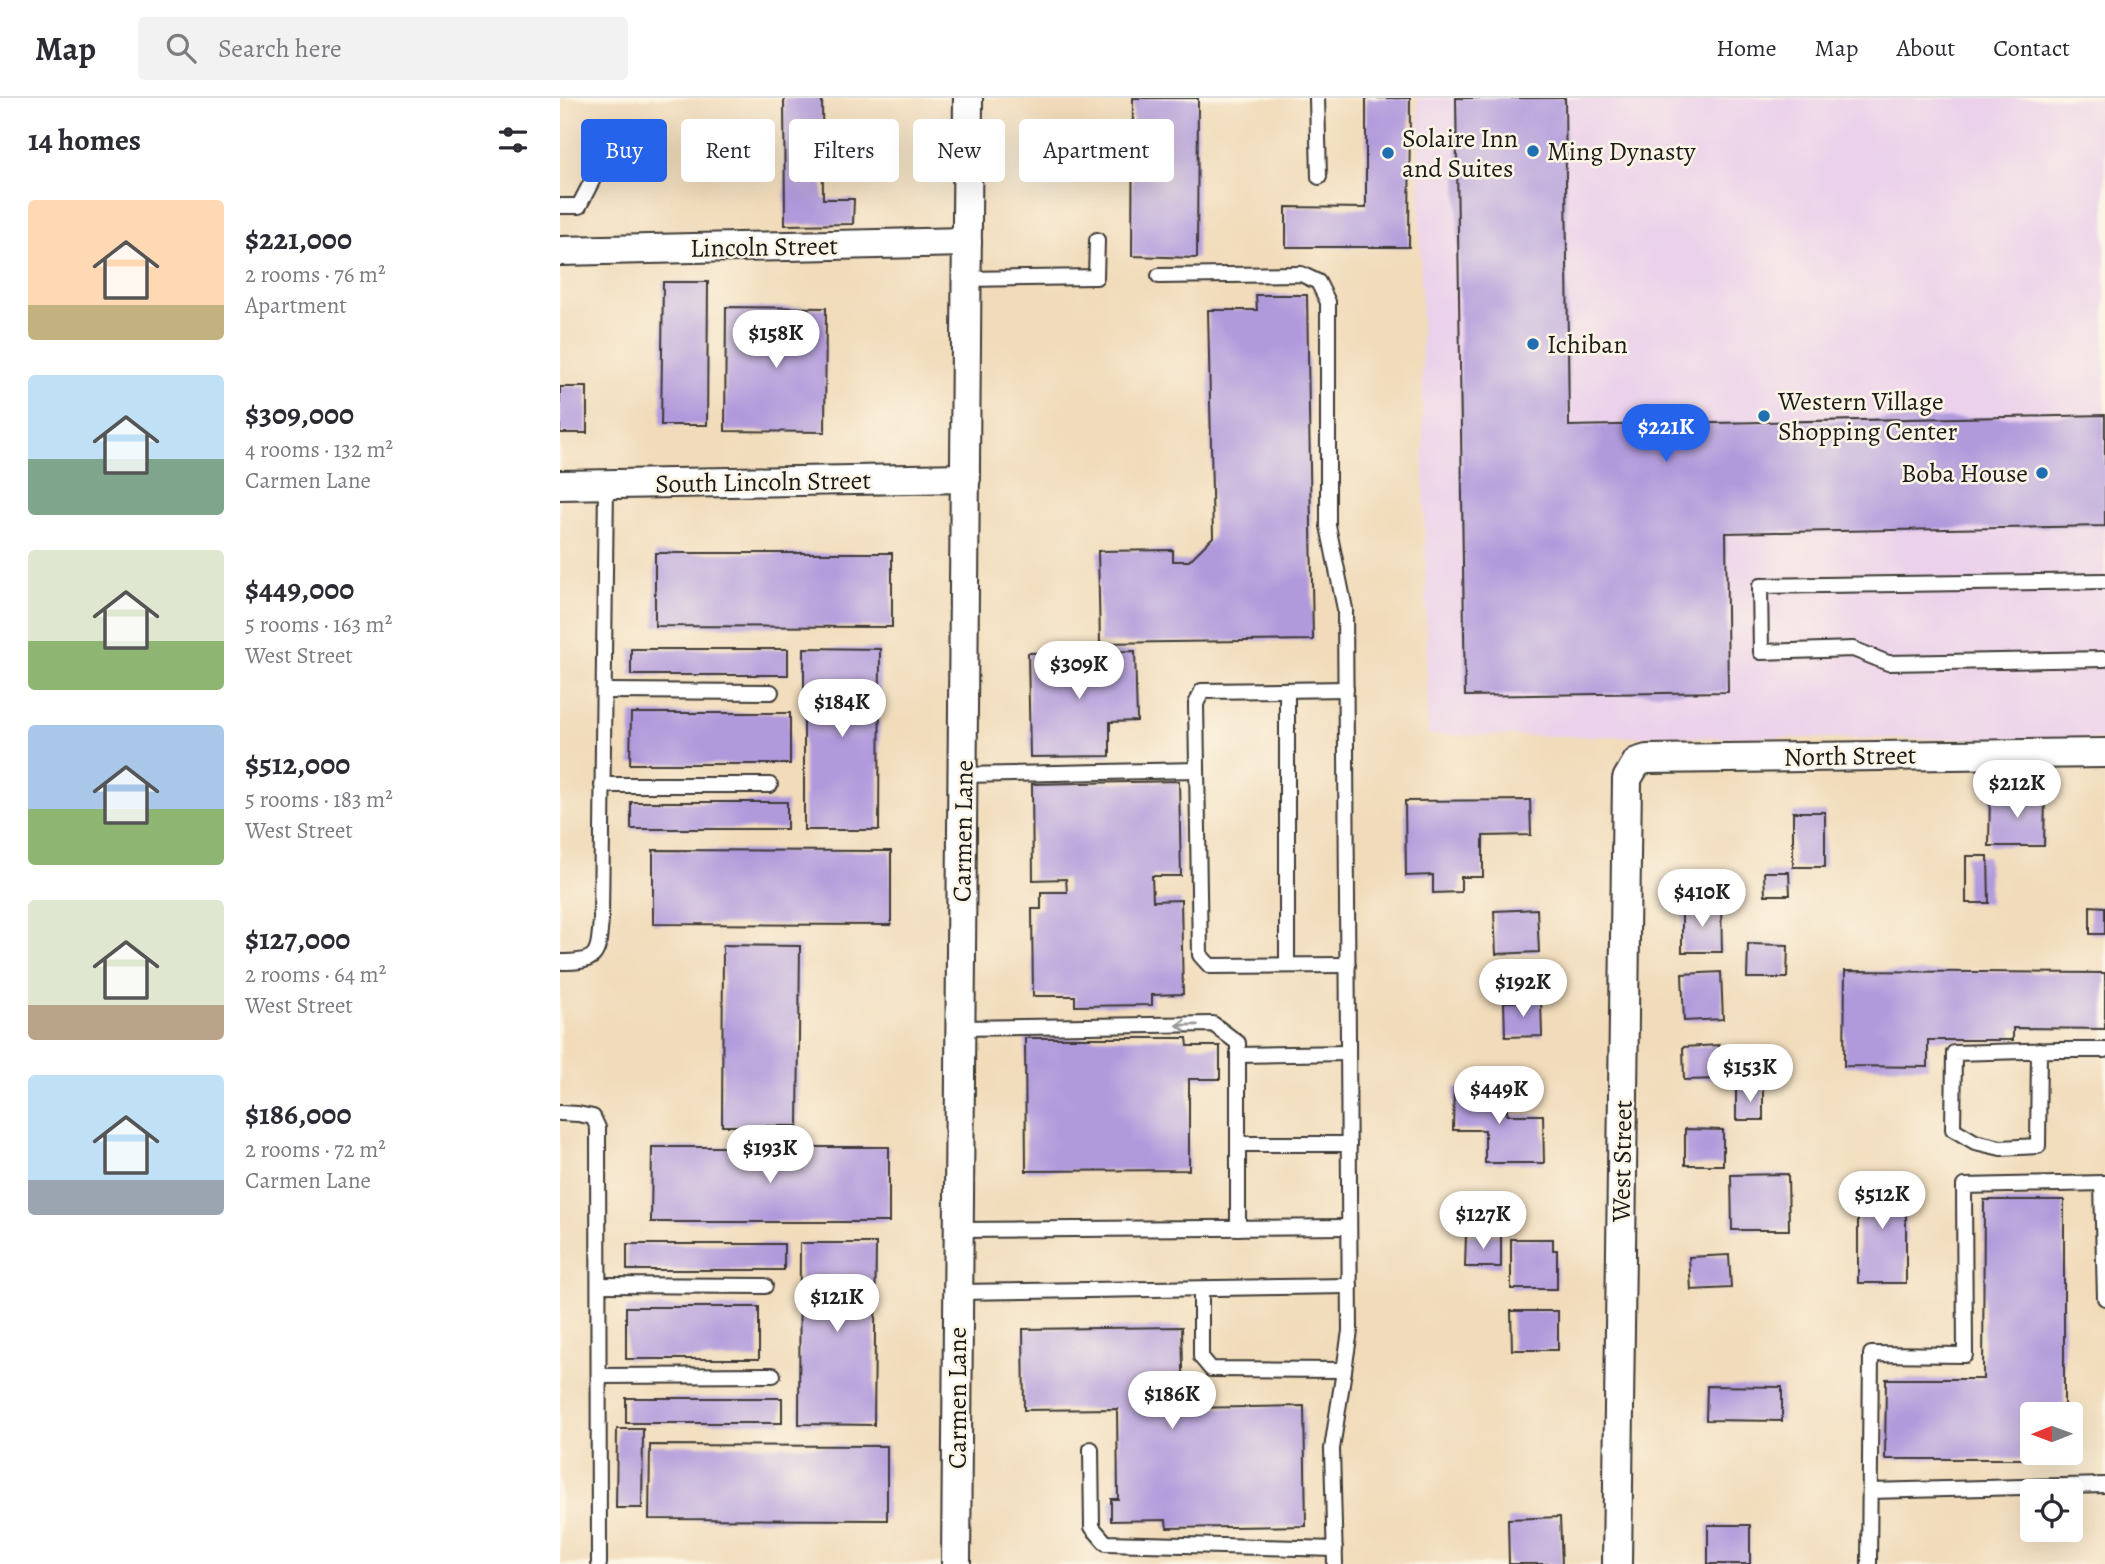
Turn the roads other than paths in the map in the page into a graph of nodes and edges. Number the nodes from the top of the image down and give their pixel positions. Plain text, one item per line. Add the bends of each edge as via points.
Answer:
1 (968, 98) edge
2 (1317, 98) edge
3 (1319, 177) dead end
4 (591, 182) edge
5 (560, 206) edge
6 (1097, 240) dead end
7 (967, 242) junction
8 (560, 251) edge
9 (1159, 276) dead end
10 (967, 279) junction
11 (966, 478) junction
12 (606, 484) junction
13 (560, 485) edge
14 (2105, 581) edge
15 (2105, 659) edge
16 (1346, 689) junction
17 (1287, 690) junction
18 (604, 691) junction
19 (771, 692) dead end
20 (2105, 753) edge
21 (1637, 762) joint
22 (1197, 769) junction
23 (963, 775) junction
24 (602, 785) junction
25 (770, 785) dead end
26 (560, 962) edge
27 (1287, 965) junction
28 (1348, 965) junction
29 (961, 1028) junction
30 (2039, 1050) junction
31 (2105, 1050) edge
32 (1348, 1053) junction
33 (1238, 1055) junction
34 (560, 1114) edge
35 (1238, 1144) junction
36 (1349, 1144) junction
37 (2104, 1184) edge
38 (1349, 1227) junction
39 (1238, 1228) junction
40 (959, 1230) junction
41 (598, 1285) junction
42 (765, 1286) dead end
43 (1350, 1286) junction
44 (1201, 1289) junction
45 (958, 1292) junction
46 (2105, 1298) edge
47 (1344, 1370) junction
48 (773, 1375) dead end
49 (599, 1376) junction
50 (1091, 1449) dead end
51 (2105, 1485) edge
52 (1870, 1491) junction
53 (1335, 1557) edge
54 (598, 1564) edge
55 (956, 1564) edge
56 (1617, 1564) edge
57 (1870, 1564) edge

1 - 7 street, Carmen Lane
2 - 3 lane
4 - 5 lane via 579,205
6 - 10 lane via 1097,277
7 - 8 street, Lincoln Street
7 - 10 street, Carmen Lane
9 - 16 lane via 1301,274 1318,282 1328,302 1328,526 1345,609
10 - 11 street, Carmen Lane
11 - 12 street, South Lincoln Street
11 - 23 street, Carmen Lane
12 - 13 street, South Lincoln Street
12 - 18 lane
14 - 15 lane via 1760,586 1761,652 1853,649 1888,663
16 - 17 lane
16 - 28 lane
17 - 22 lane via 1202,691 1196,704
17 - 27 lane
18 - 19 lane
18 - 24 lane
20 - 21 street, North Street
21 - 56 street, West Street via 1627,779
22 - 23 lane
22 - 27 lane via 1200,955 1210,966
23 - 29 street, Carmen Lane
24 - 25 lane
24 - 26 lane via 599,948 580,962
27 - 28 lane
28 - 32 lane
33 -> 29 lane via 1238,1043 1213,1024
29 - 40 street, Carmen Lane
30 - 30 lane via 1954,1054 1953,1129 1988,1145 2038,1146
30 - 31 lane
32 - 33 lane
32 - 36 lane
33 - 35 lane
34 - 41 lane via 593,1116 598,1128
35 - 36 lane
35 - 39 lane
36 - 38 lane
37 - 46 lane
37 - 52 lane via 1964,1185 1965,1355 1871,1354
38 - 39 lane
38 - 43 lane
39 - 40 lane
40 - 45 street, Carmen Lane
41 - 42 lane
41 - 49 lane
43 - 44 lane
43 - 47 lane
44 - 45 lane
44 - 47 lane via 1201,1357 1211,1369
45 - 55 street, Carmen Lane
47 - 53 lane via 1332,1449
48 - 49 lane
49 - 54 lane
50 - 53 lane via 1092,1527 1106,1542
51 - 52 lane
52 - 57 lane

